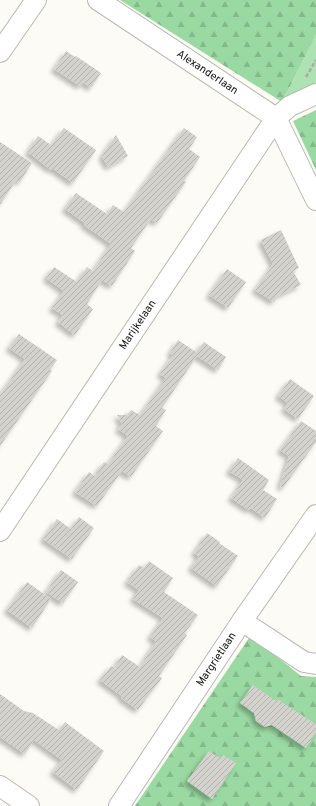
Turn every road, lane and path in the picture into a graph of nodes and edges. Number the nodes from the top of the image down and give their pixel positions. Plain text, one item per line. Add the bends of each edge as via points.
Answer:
1 (36, 0) edge
2 (98, 0) edge
3 (0, 52) edge
4 (316, 94) edge
5 (276, 118) junction
6 (316, 200) edge
7 (316, 515) edge
8 (0, 531) edge
9 (242, 621) junction
10 (316, 664) edge
11 (0, 786) edge
12 (30, 806) edge
13 (119, 806) edge

1 - 3 street
2 - 5 street, Alexanderlaan
4 - 5 street via 290,106
5 - 6 street
5 - 8 street, Marijkelaan
7 - 9 street, Margrietlaan
9 - 10 street via 304,662
9 - 13 street, Margrietlaan
11 - 12 street

